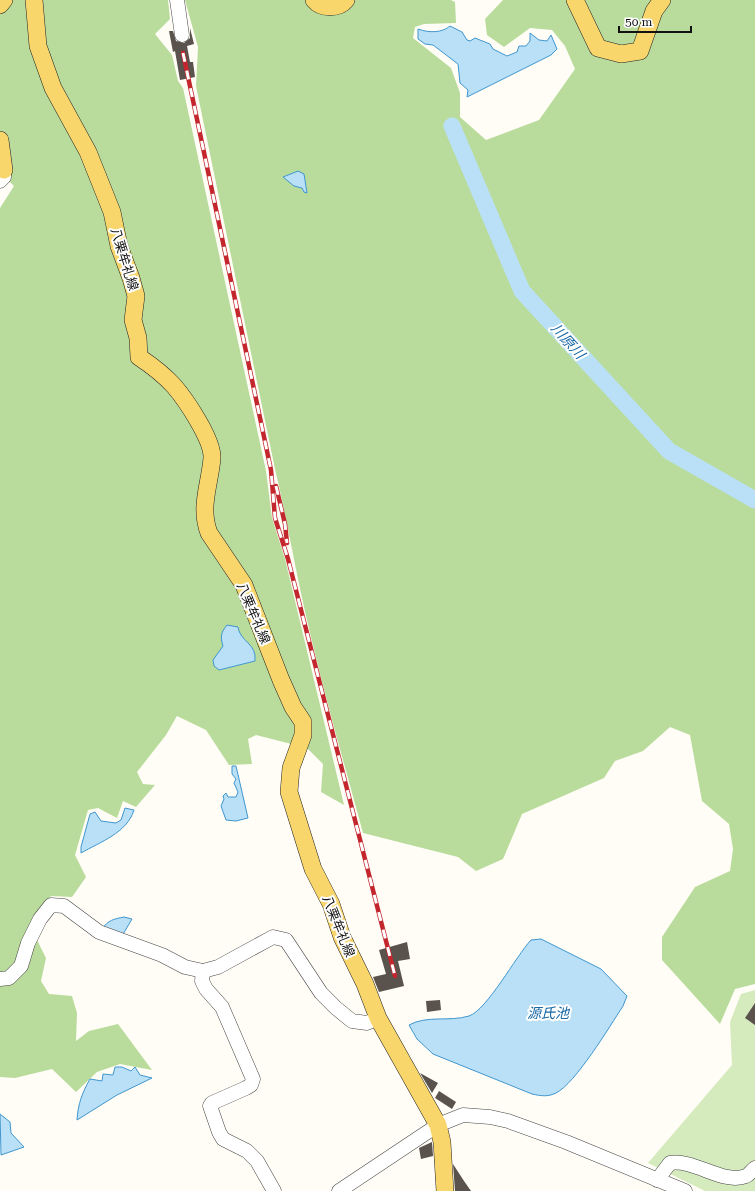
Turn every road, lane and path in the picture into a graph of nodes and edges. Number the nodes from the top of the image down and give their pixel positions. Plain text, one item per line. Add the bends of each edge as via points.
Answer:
1 (4, 0) edge
2 (34, 0) edge
3 (177, 0) edge
4 (314, 0) edge
5 (346, 0) edge
6 (575, 0) edge
7 (662, 0) edge
8 (0, 5) edge
9 (182, 35) dead end
10 (0, 140) edge
11 (2, 175) edge
12 (203, 971) junction
13 (0, 979) edge
14 (378, 1018) junction
15 (438, 1125) junction
16 (755, 1168) edge
17 (657, 1180) junction
18 (274, 1191) edge
19 (339, 1191) edge
20 (445, 1191) edge
21 (685, 1191) edge

1 - 8 main road
2 - 14 main road, 八栗牟礼線 via 40,53 53,88 94,165 112,212 119,246 136,296 133,320 139,356 174,386 208,441 212,456 204,509 209,533 244,585 281,680 303,722 304,735 291,768 290,792 313,869 331,904 342,937
3 - 9 street
4 - 5 main road via 330,8
6 - 7 main road via 598,48 621,54 640,51 654,11
10 - 11 main road
12 - 13 street via 185,967 162,955 99,932 64,906 51,905 31,937 21,966 9,978
12 - 14 street via 218,967 273,938 286,940 321,993 336,1008 352,1021 367,1022
12 - 18 street via 202,981 222,1007 253,1079 251,1085 210,1106 223,1139 247,1151 257,1161
14 - 15 main road, 八栗牟礼線
15 - 17 street via 463,1116 508,1121
15 - 19 street
15 - 20 main road, 八栗牟礼線 via 442,1142
16 - 17 street via 746,1176 733,1178 680,1161 670,1163
17 - 21 street

